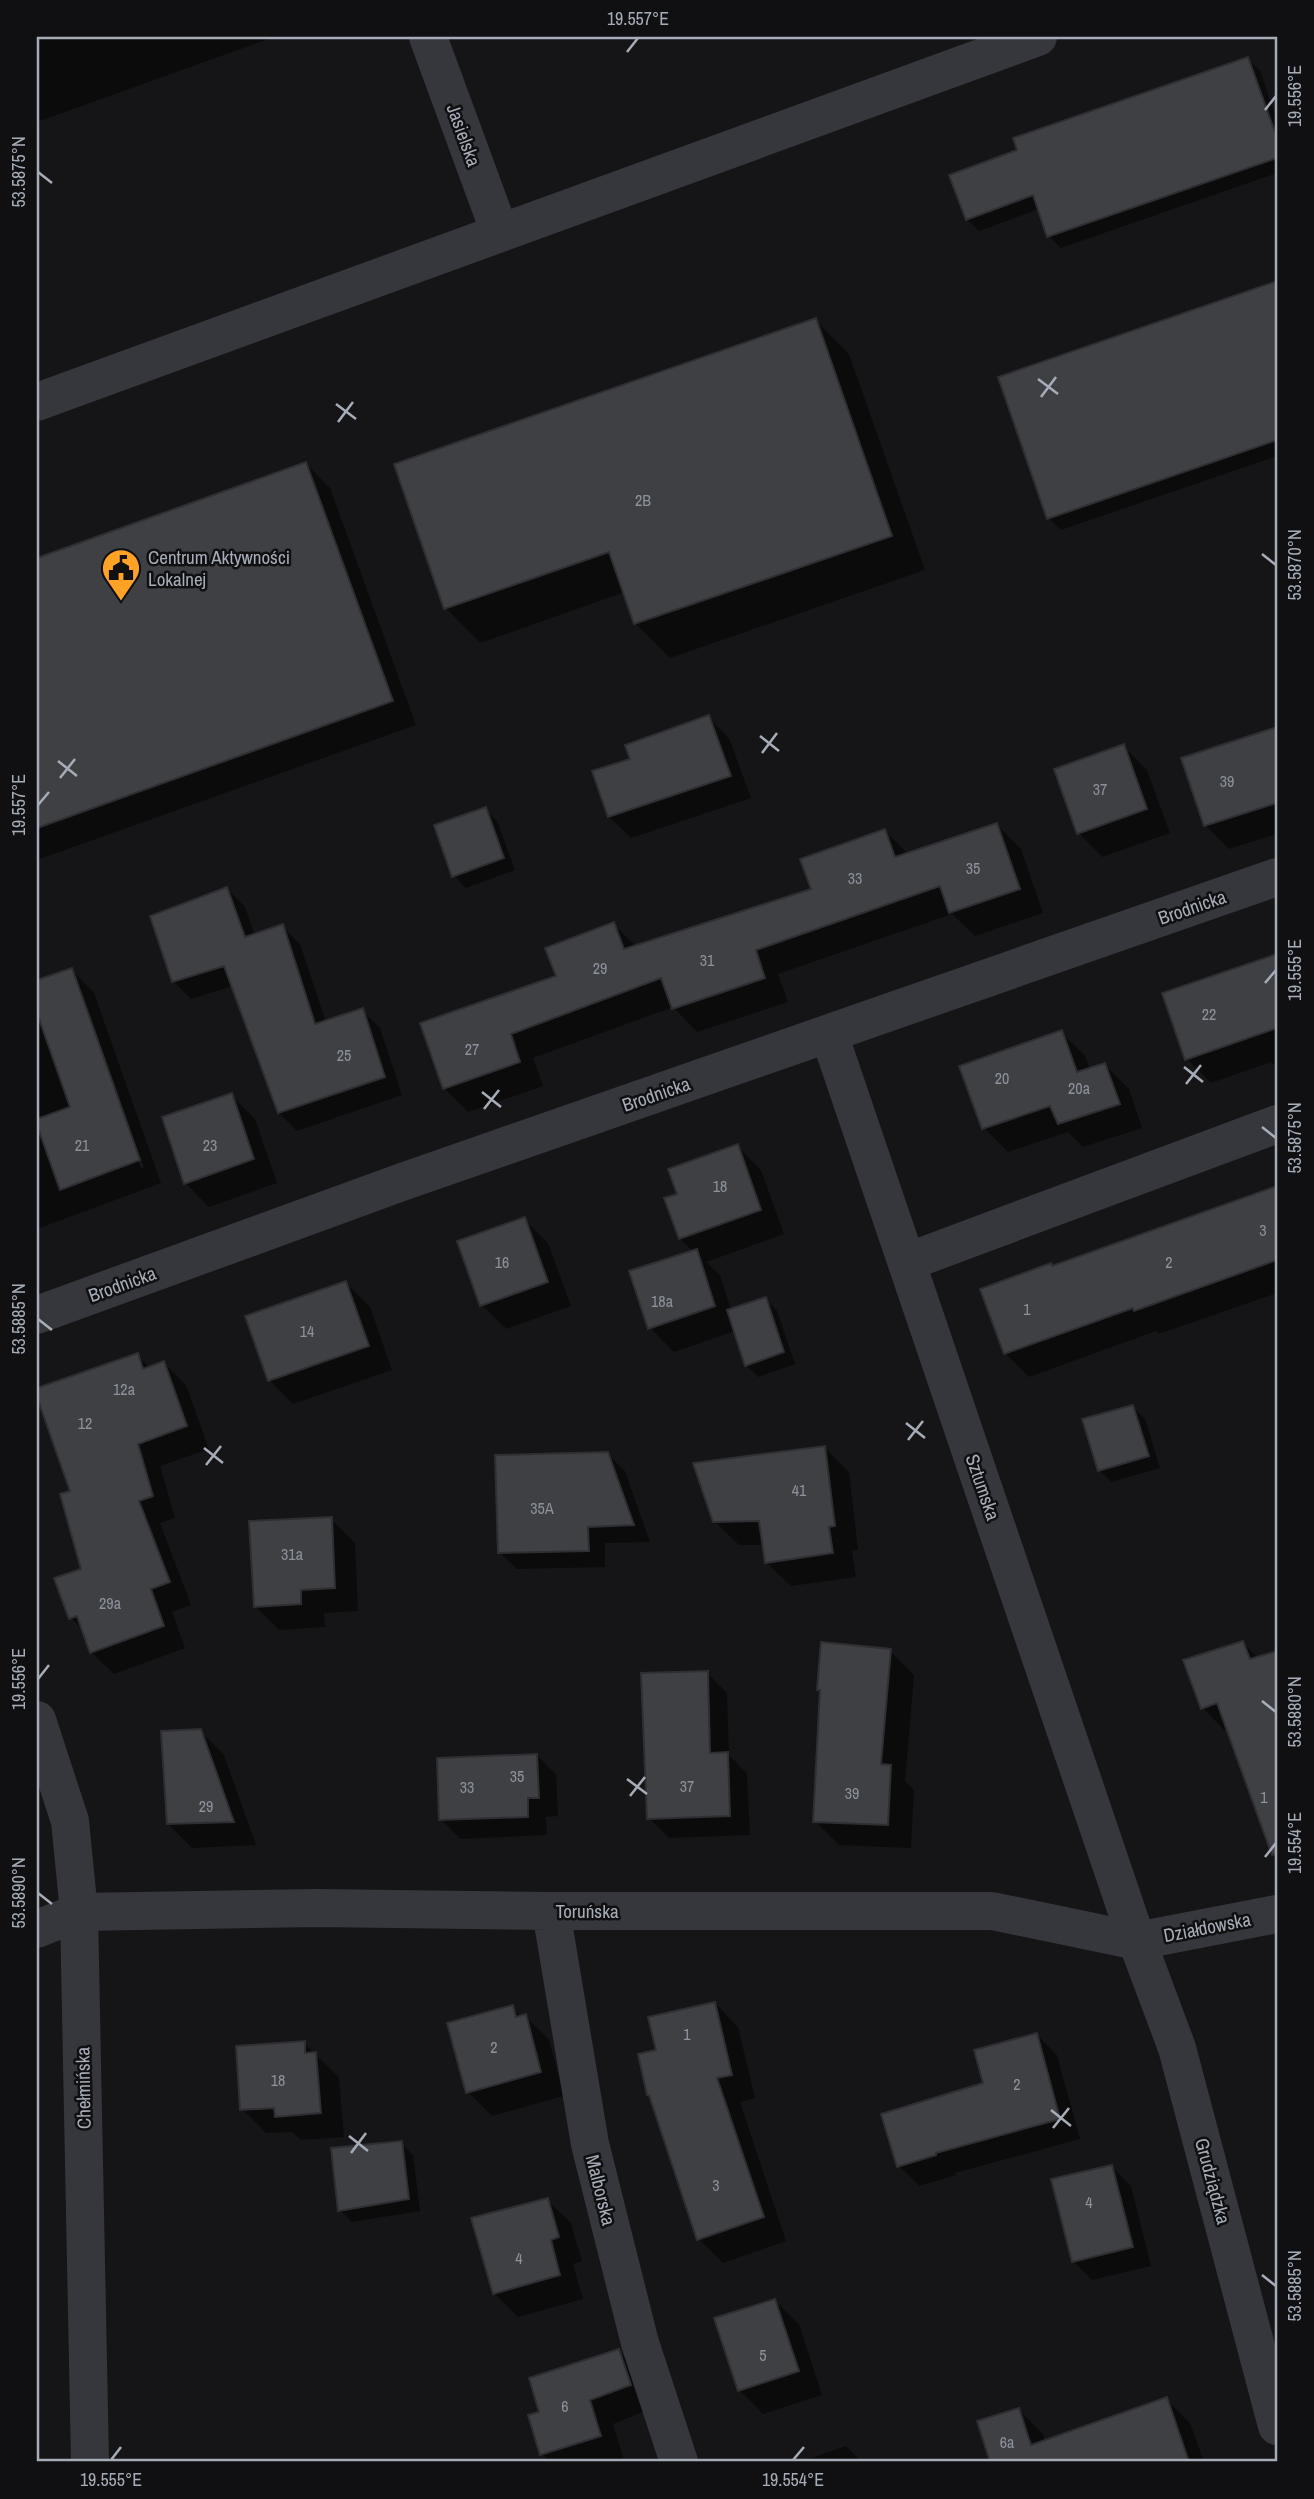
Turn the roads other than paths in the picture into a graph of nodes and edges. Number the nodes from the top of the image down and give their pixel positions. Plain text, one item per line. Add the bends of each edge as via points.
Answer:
1 (428, 37) edge
2 (1038, 37) edge
3 (500, 233) junction
4 (37, 402) edge
5 (1277, 877) edge
6 (829, 1034) junction
7 (1277, 1124) edge
8 (906, 1262) junction
9 (37, 1315) edge
10 (37, 1720) edge
11 (551, 1911) junction
12 (79, 1912) junction
13 (1277, 1914) edge
14 (37, 1929) edge
15 (1137, 1941) junction
16 (1277, 2426) edge
17 (90, 2462) edge
18 (679, 2462) edge

1 - 3 street, Jasielska
2 - 3 street
3 - 4 street
5 - 6 street, Brodnicka
6 - 8 street, Sztumska
6 - 9 street, Brodnicka
7 - 8 street
8 - 15 street, Sztumska
10 - 12 street, Chełmińska via 70,1821
11 - 12 street, Toruńska
11 - 15 street, Toruńska via 992,1911
11 - 18 street, Malborska via 590,2144 640,2343
12 - 14 street, Toruńska
12 - 17 street, Chełmińska
13 - 15 street, Działdowska
15 - 16 street, Grudziądzka via 1177,2048

